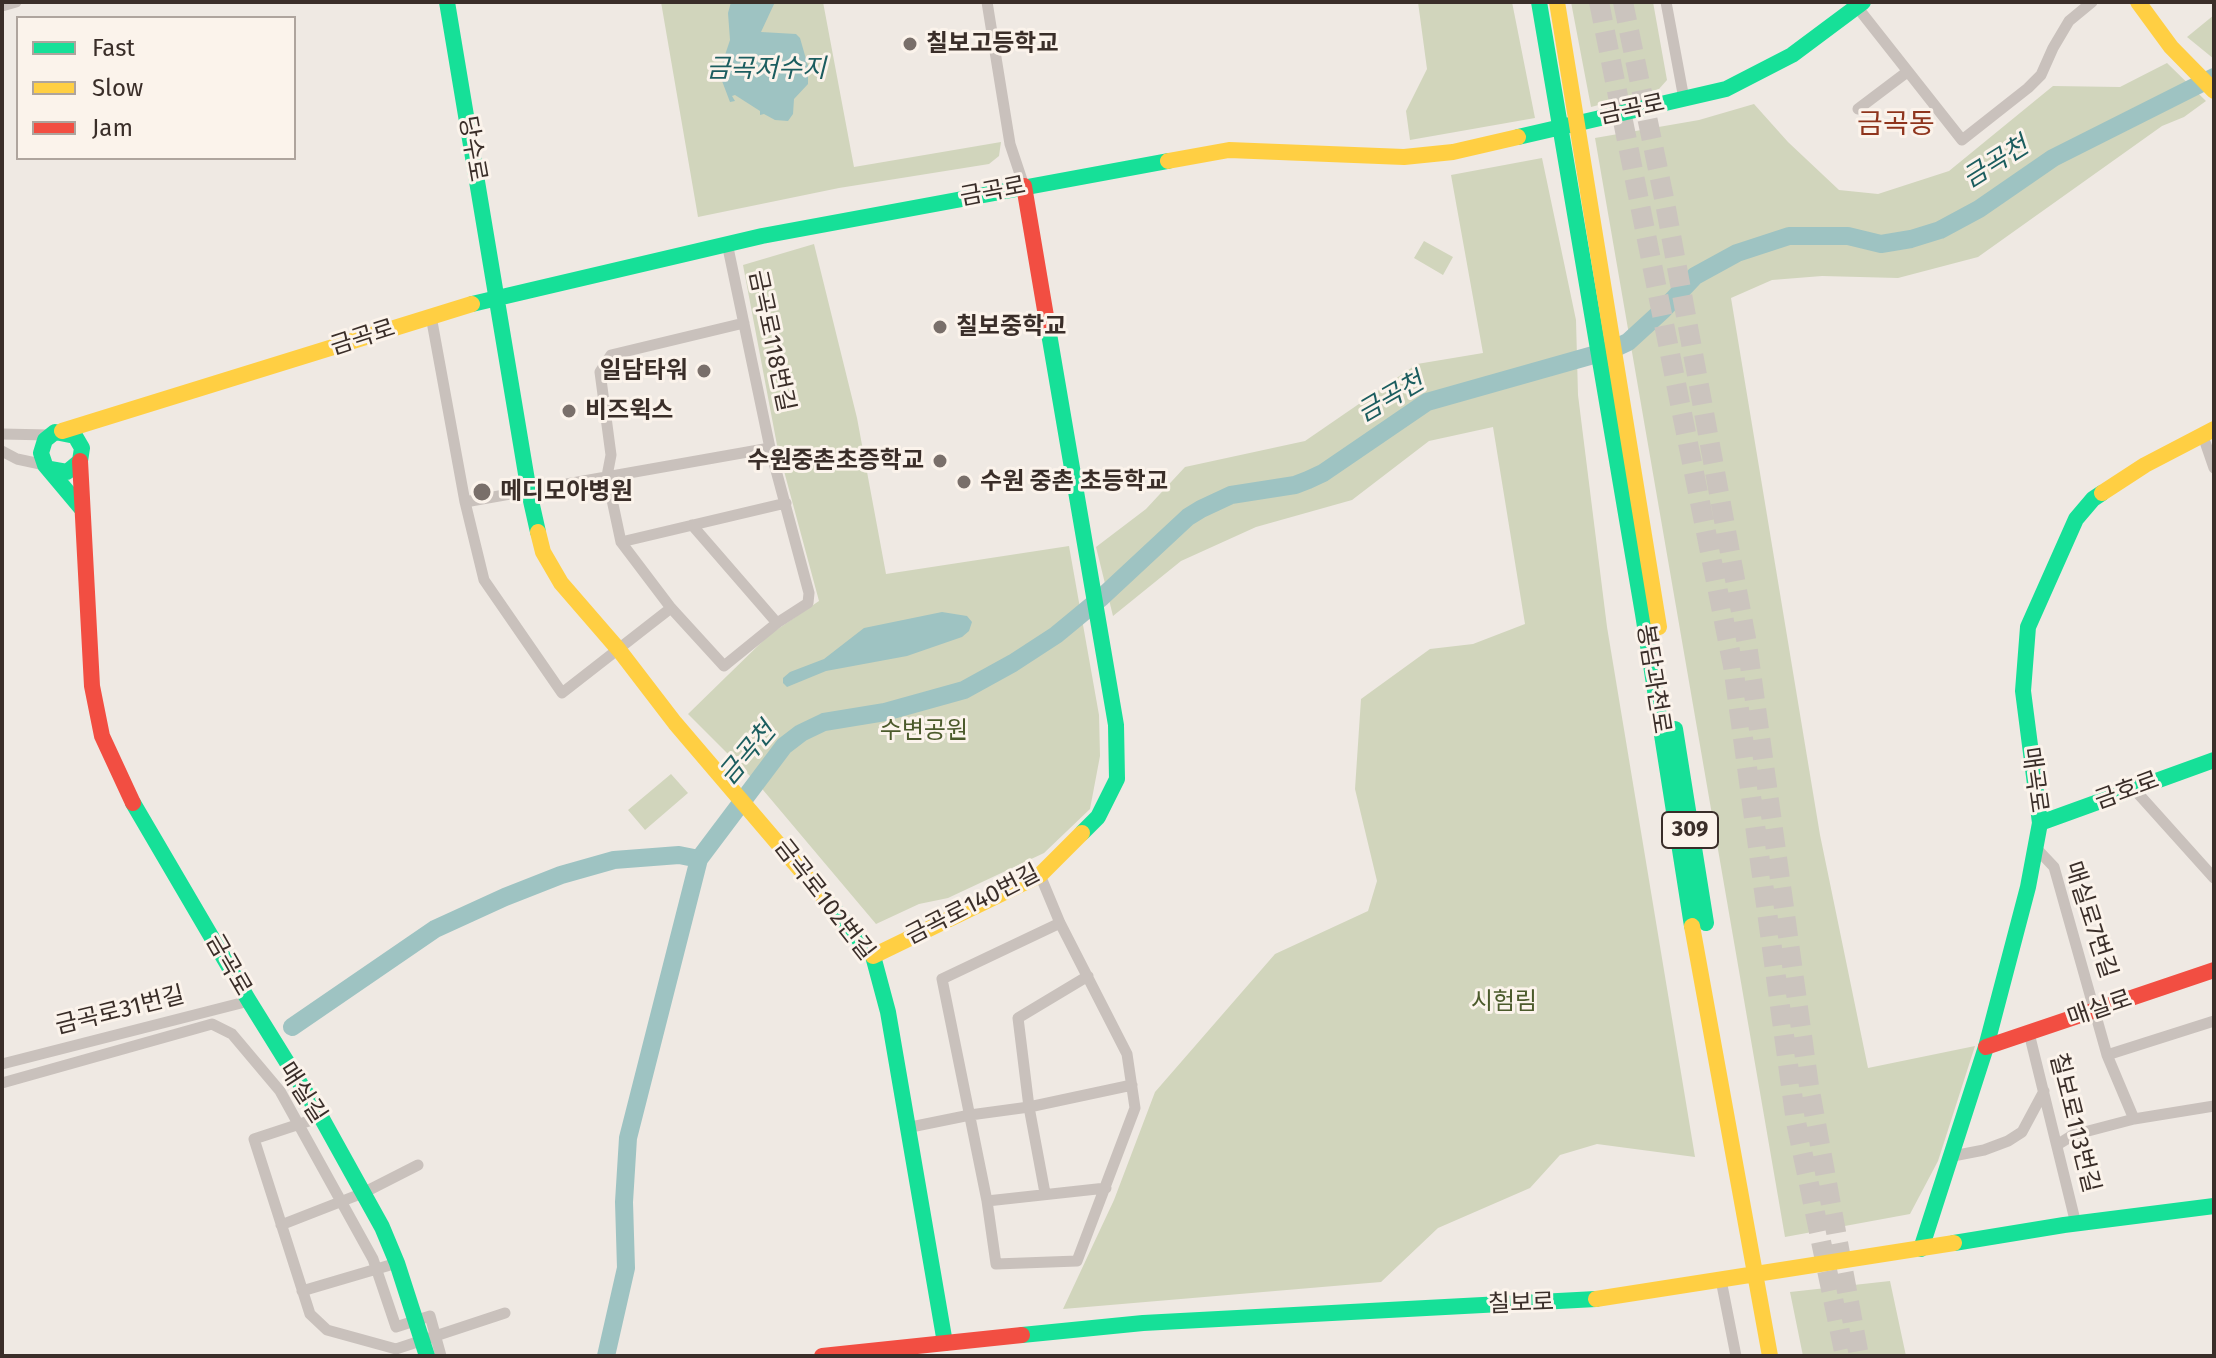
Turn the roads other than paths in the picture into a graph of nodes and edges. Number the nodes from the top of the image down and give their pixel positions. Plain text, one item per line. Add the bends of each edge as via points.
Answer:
1 (16, 2) edge
2 (447, 2) edge
3 (987, 2) edge
4 (1666, 2) edge
5 (2092, 2) edge
6 (2138, 2) edge
7 (1858, 4) edge
8 (2, 6) edge
9 (1558, 6) edge
10 (1540, 8) edge
11 (1907, 72) junction
12 (2214, 91) edge
13 (1684, 99) junction
14 (1858, 109) dead end
15 (1024, 186) junction
16 (727, 243) junction
17 (497, 296) junction
18 (431, 316) junction
19 (744, 323) junction
20 (1617, 412) junction
21 (115, 416) junction
22 (2208, 432) edge
23 (56, 433) junction
24 (2, 434) edge
25 (770, 448) junction
26 (2, 451) edge
27 (81, 454) junction
28 (48, 467) junction
29 (2214, 468) edge
30 (607, 476) junction
31 (529, 492) junction
32 (465, 502) junction
33 (786, 503) junction
34 (82, 509) junction
35 (692, 525) junction
36 (621, 542) junction
37 (671, 608) junction
38 (777, 623) junction
39 (619, 650) junction
40 (2214, 760) edge
41 (2134, 789) junction
42 (2040, 823) junction
43 (2035, 847) junction
44 (1040, 875) junction
45 (2214, 878) edge
46 (1060, 923) junction
47 (873, 956) junction
48 (2214, 970) edge
49 (1088, 976) junction
50 (249, 1001) junction
51 (2096, 1010) junction
52 (2214, 1021) edge
53 (2029, 1033) junction
54 (1986, 1047) junction
55 (2107, 1055) junction
56 (2, 1064) edge
57 (2, 1083) edge
58 (1132, 1085) junction
59 (2044, 1091) junction
60 (2214, 1106) edge
61 (1029, 1107) junction
62 (970, 1115) junction
63 (321, 1117) junction
64 (2134, 1119) junction
65 (298, 1124) junction
66 (906, 1128) junction
67 (2057, 1145) junction
68 (1953, 1156) junction
69 (418, 1165) dead end
70 (1106, 1188) junction
71 (363, 1193) junction
72 (1045, 1193) junction
73 (987, 1201) junction
74 (341, 1202) junction
75 (2214, 1206) edge
76 (2076, 1224) junction
77 (281, 1225) junction
78 (1921, 1249) junction
79 (397, 1263) junction
80 (376, 1269) junction
81 (1721, 1280) junction
82 (302, 1291) junction
83 (505, 1313) dead end
84 (1770, 1314) junction
85 (417, 1320) junction
86 (429, 1337) junction
87 (945, 1343) junction
88 (416, 1356) edge
89 (427, 1356) edge
90 (441, 1356) edge
91 (822, 1356) edge
92 (1736, 1356) edge
93 (1770, 1356) edge
94 (1784, 1356) edge

1 - 8 street
2 - 17 main road, 당수로
3 - 15 street via 1010,144
4 - 13 street
5 - 11 street via 2069,21 2041,75 1962,140
6 - 12 main road via 2171,47
7 - 11 street
7 - 13 main road, 금곡로 via 1792,55 1726,89
9 - 20 main road, 봉담과천로 / 309
10 - 20 main road, 봉담과천로 / 309
11 - 14 street
13 - 15 main road, 금곡로 via 1453,152 1404,157 1229,150
15 - 16 main road, 금곡로
15 - 44 main road, 금곡로140번길 via 1116,725 1117,779 1098,817
16 - 17 main road, 금곡로
16 - 19 street, 금곡로118번길
17 - 18 main road, 금곡로
17 - 31 main road, 금곡로102번길
18 - 21 main road, 금곡로
18 - 32 street
19 - 25 street, 금곡로118번길
19 - 30 street via 611,355 600,372 611,455
20 - 84 main road, 봉담과천로 / 309 via 1679,852
21 - 23 main road, 금곡로
21 - 27 main road, 금곡로
22 - 29 street
22 - 42 main road, 매곡로 via 2093,499 2076,519 2028,627 2023,691
23 - 24 street
23 - 27 main road via 75,436
23 - 28 main road via 42,446
25 - 30 street, 금곡로118번길
25 - 33 street, 금곡로118번길
26 - 28 street
27 - 28 main road via 67,472
27 - 34 main road, 금곡로
28 - 34 main road
30 - 31 street
30 - 36 street
31 - 32 street
31 - 39 main road, 금곡로102번길 via 543,552 561,583
32 - 39 street via 484,580 562,693
33 - 35 street
33 - 38 street, 금곡로118번길 via 809,593 808,603
34 - 50 main road, 금곡로 via 92,686 102,736 129,796
35 - 36 street
35 - 38 street
36 - 37 street
37 - 38 street, 금곡로118번길 via 724,666
37 - 39 street
39 - 47 main road, 금곡로102번길
40 - 41 main road, 금호로
41 - 42 main road, 금호로
41 - 45 street
42 - 43 main road, 매곡로
43 - 51 street, 매실로7번길 via 2054,867
43 - 54 main road, 매곡로
44 - 46 street
44 - 47 main road, 금곡로140번길
46 - 49 street
46 - 62 street via 942,979
47 - 66 main road, 금곡로102번길 via 888,1012
48 - 51 main road, 매실로
49 - 58 street via 1127,1054
49 - 61 street via 1018,1018
50 - 56 street, 금곡로31번길
50 - 63 main road, 금곡로
51 - 53 main road, 매실로
51 - 55 street, 매실로7번길
52 - 55 street
53 - 54 main road, 매실로
53 - 59 street, 칠보로113번길
54 - 68 main road, 매곡로
55 - 64 street, 매실로7번길
57 - 65 street, 매실길 via 212,1024 232,1034 280,1091
58 - 61 street
58 - 70 street via 1135,1108
59 - 67 street, 칠보로113번길
59 - 68 street via 2022,1132 1984,1150
60 - 64 street
61 - 62 street
61 - 72 street
62 - 66 street
62 - 73 street
63 - 65 street
63 - 71 main road, 금곡로
64 - 67 street via 2073,1135
65 - 74 street, 매실길
65 - 77 street via 254,1139
66 - 87 main road, 금곡로102번길
67 - 76 street, 칠보로113번길
68 - 78 main road, 매곡로
69 - 71 street
70 - 72 street
70 - 73 street via 1077,1261 996,1264
71 - 74 street
71 - 79 main road, 금곡로
72 - 73 street
74 - 77 street
74 - 80 street, 매실길
75 - 76 main road, 칠보로
76 - 78 main road, 칠보로
77 - 82 street
78 - 81 main road, 칠보로
79 - 80 street
79 - 85 main road, 금곡로
80 - 82 street
80 - 85 street, 매실길 via 396,1327
81 - 87 main road, 칠보로 via 1578,1302 1172,1321
81 - 92 street
82 - 86 street via 310,1314 327,1330 396,1349
83 - 86 street
84 - 93 main road, 봉담과천로 / 309
84 - 94 main road, 봉담과천로 / 309
85 - 86 main road, 금곡로
86 - 88 street
86 - 89 main road, 금곡로
86 - 90 street
87 - 91 main road, 칠보로

